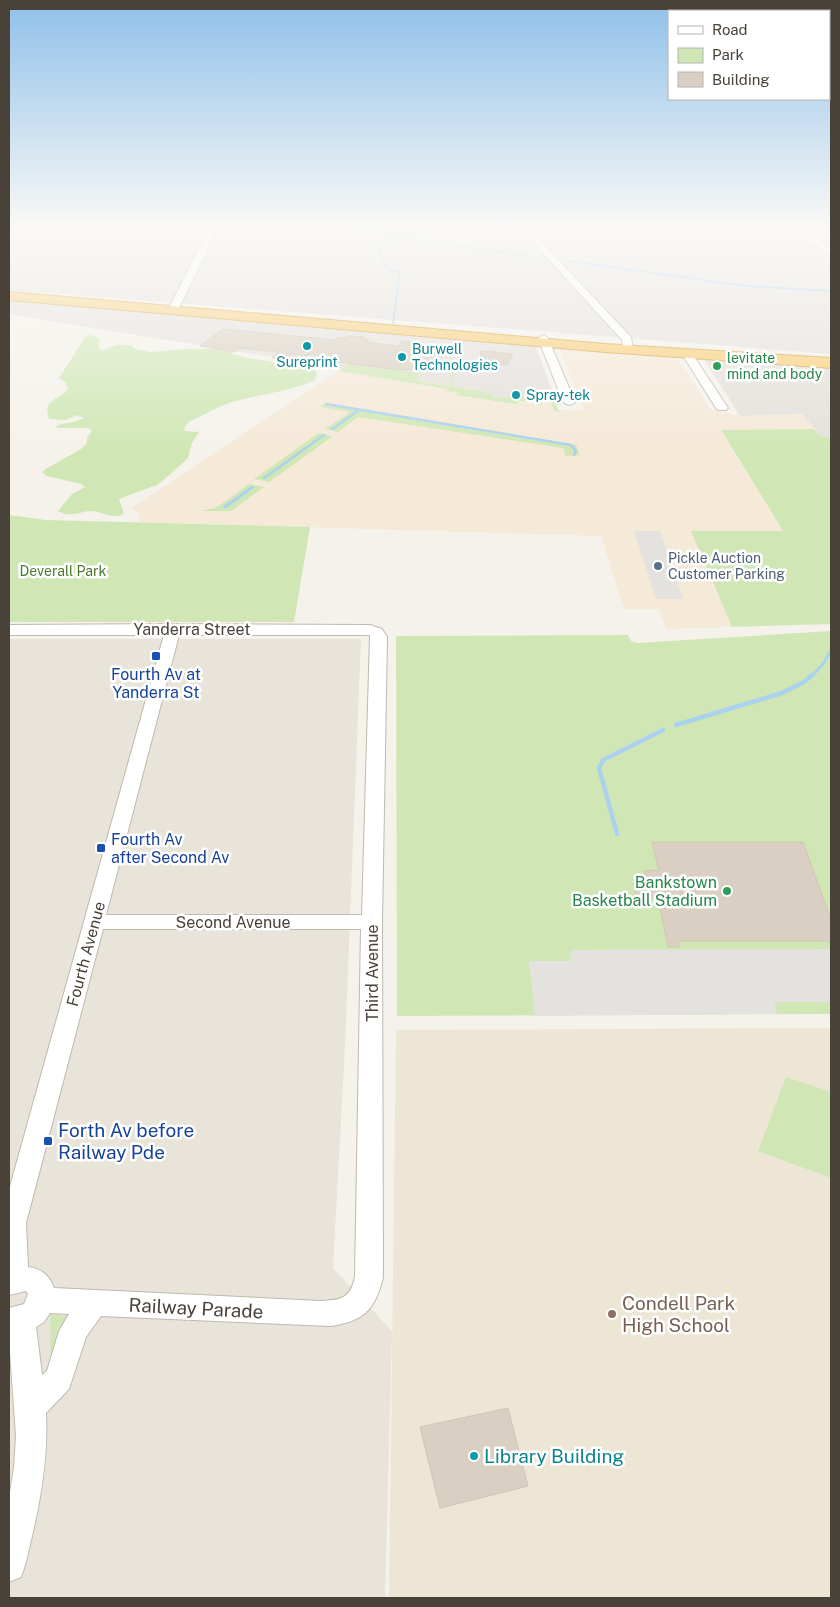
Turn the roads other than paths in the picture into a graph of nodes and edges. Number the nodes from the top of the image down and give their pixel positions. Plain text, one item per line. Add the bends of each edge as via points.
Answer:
1 (92, 302) edge
2 (98, 302) edge
3 (177, 302) edge
4 (593, 302) edge
5 (174, 308) junction
6 (543, 340) junction
7 (628, 347) junction
8 (687, 354) junction
9 (831, 359) edge
10 (831, 363) edge
11 (569, 402) dead end
12 (722, 408) dead end
13 (173, 629) junction
14 (9, 630) edge
15 (375, 631) joint
16 (94, 922) junction
17 (372, 922) junction
18 (14, 1281) edge
19 (42, 1300) junction
20 (95, 1302) junction
21 (349, 1309) joint
22 (15, 1320) edge
23 (31, 1407) junction
24 (9, 1565) edge

1 - 6 highway
2 - 5 highway
3 - 5 street
4 - 7 street via 627,339
5 - 6 highway
6 - 7 highway
6 - 11 street
7 - 8 highway
7 - 9 highway
8 - 10 highway
8 - 12 street
13 - 14 street, Yanderra Street
13 - 15 street, Yanderra Street
13 - 16 street, Fourth Avenue
15 - 17 street, Third Avenue via 379,637
16 - 17 street, Second Avenue
16 - 18 street, Fourth Avenue via 13,1222
17 - 21 street, Third Avenue via 369,1277 365,1294
18 - 19 street via 38,1283
19 - 20 street, Railway Parade
19 - 22 street via 34,1312
20 - 21 street, Railway Parade via 320,1314
20 - 23 street via 73,1332 59,1379
22 - 23 street
23 - 24 street via 29,1471

